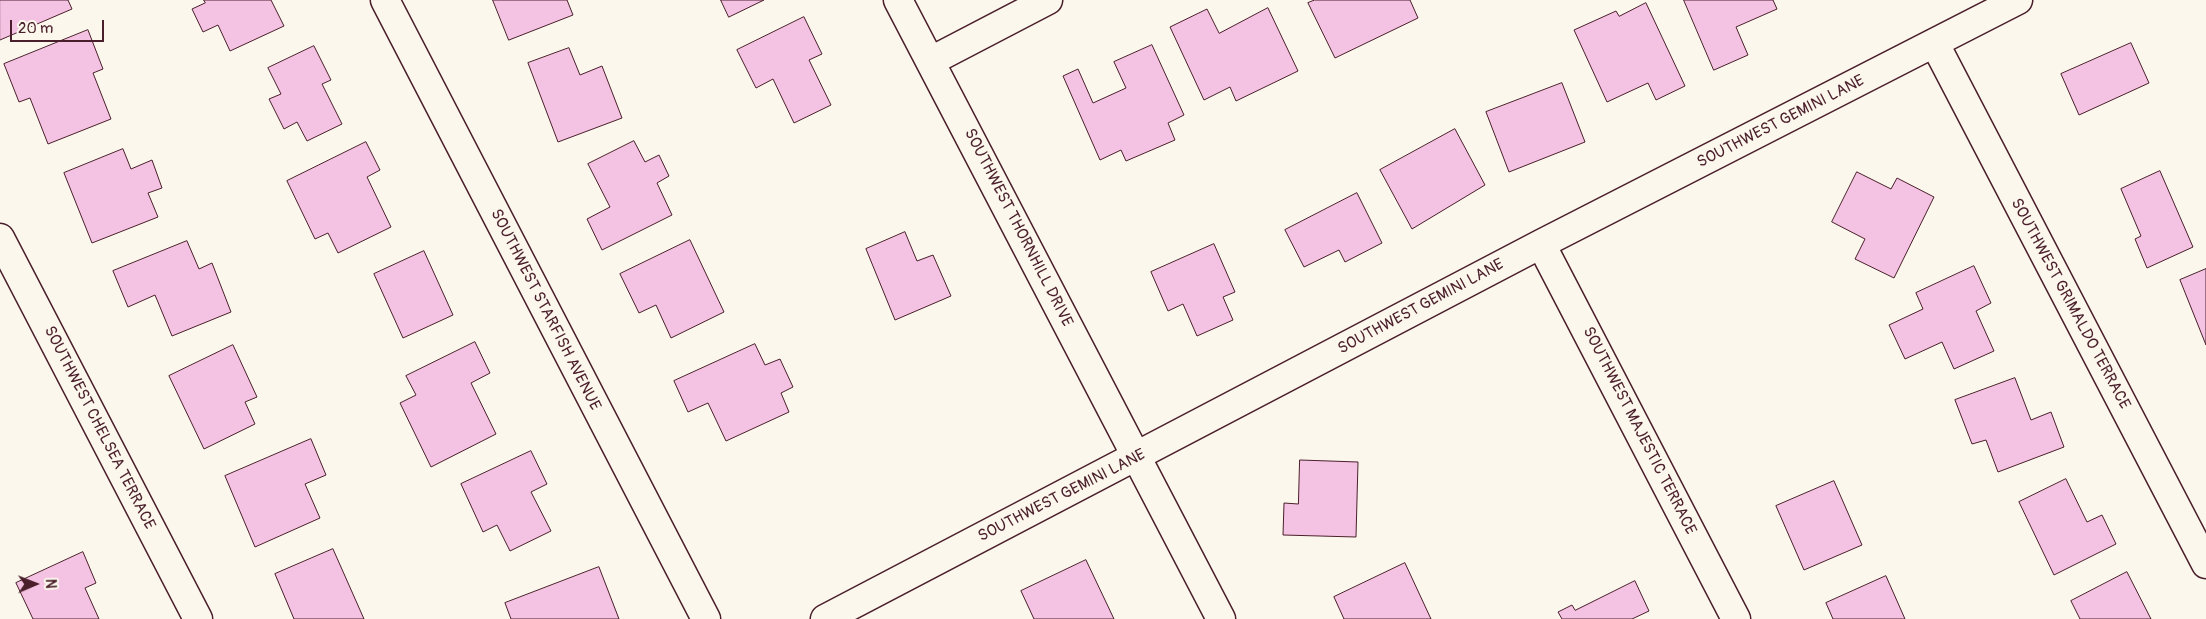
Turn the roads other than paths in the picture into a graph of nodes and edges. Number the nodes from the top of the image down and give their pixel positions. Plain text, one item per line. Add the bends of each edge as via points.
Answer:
1 (385, 0) edge
2 (898, 0) edge
3 (1048, 0) edge
4 (2018, 0) edge
5 (1934, 44) junction
6 (931, 61) junction
7 (0, 238) edge
8 (1541, 244) junction
9 (1137, 457) junction
10 (2206, 564) edge
11 (198, 619) edge
12 (706, 619) edge
13 (825, 619) edge
14 (1221, 619) edge
15 (1736, 619) edge

1 - 12 street, SOUTHWEST STARFISH AVENUE
2 - 6 street, SOUTHWEST THORNHILL DRIVE
3 - 6 street
4 - 5 street, SOUTHWEST GEMINI LANE
5 - 8 street, SOUTHWEST GEMINI LANE
5 - 10 street, SOUTHWEST GRIMALDO TERRACE
6 - 9 street, SOUTHWEST THORNHILL DRIVE
7 - 11 street, SOUTHWEST CHELSEA TERRACE
8 - 9 street, SOUTHWEST GEMINI LANE
8 - 15 street, SOUTHWEST MAJESTIC TERRACE
9 - 13 street, SOUTHWEST GEMINI LANE
9 - 14 street, SOUTHWEST THORNHILL DRIVE

